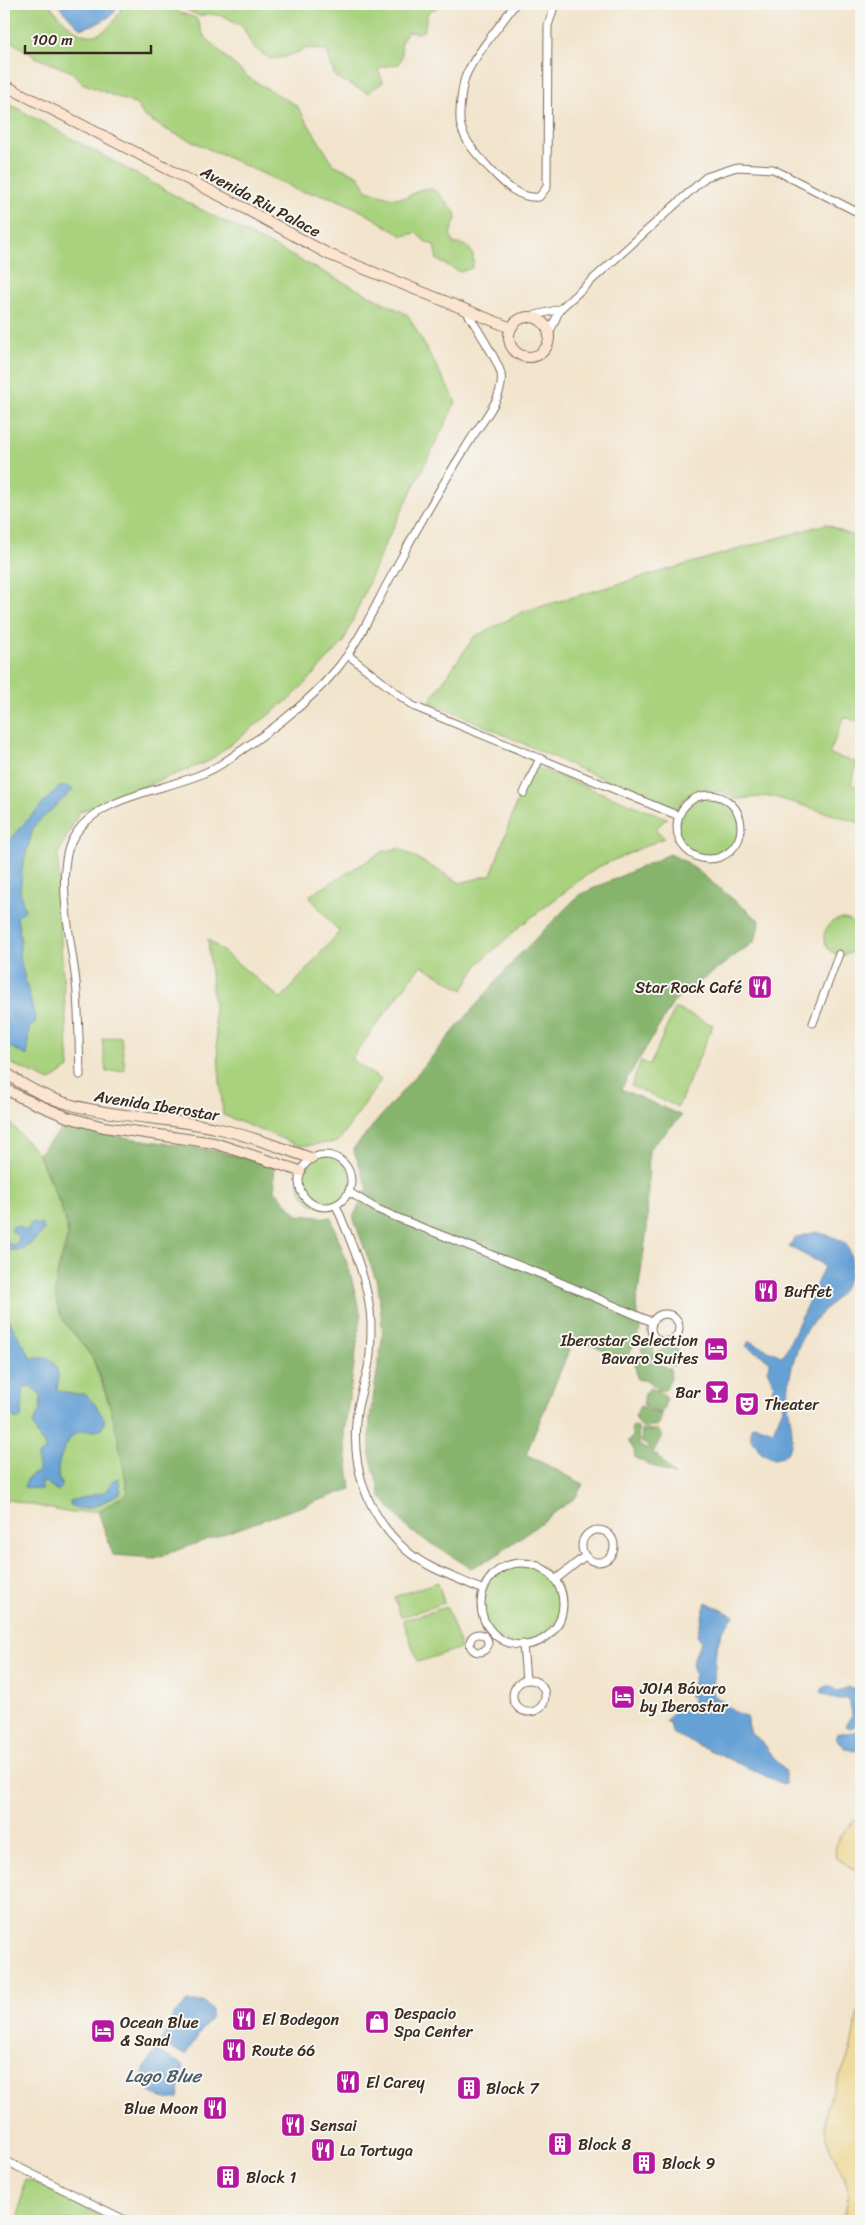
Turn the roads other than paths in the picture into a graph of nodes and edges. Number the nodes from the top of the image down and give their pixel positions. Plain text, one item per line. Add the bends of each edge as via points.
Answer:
1 (516, 4) edge
2 (555, 4) edge
3 (4, 84) edge
4 (861, 214) edge
5 (560, 308) junction
6 (466, 310) junction
7 (532, 316) junction
8 (511, 328) junction
9 (549, 334) junction
10 (348, 655) junction
11 (540, 758) junction
12 (524, 793) dead end
13 (679, 816) junction
14 (839, 954) dead end
15 (813, 1022) dead end
16 (4, 1072) edge
17 (80, 1075) dead end
18 (4, 1088) edge
19 (311, 1158) junction
20 (300, 1171) junction
21 (349, 1192) junction
22 (336, 1205) junction
23 (652, 1322) junction
24 (585, 1556) junction
25 (555, 1580) junction
26 (483, 1590) junction
27 (493, 1633) junction
28 (485, 1636) dead end
29 (523, 1644) junction
30 (526, 1680) junction
31 (4, 2160) edge
32 (127, 2221) edge

1 - 2 street via 466,74 461,126 475,152 495,174 518,194 530,198 539,197 547,187 548,26
3 - 6 street, Avenida Riu Palace via 328,254
4 - 5 street via 773,169 736,167 706,178
5 - 7 street
5 - 9 street
6 - 8 street, Avenida Riu Palace
6 - 10 street via 501,373 499,395 434,498
7 - 8 street via 520,319
7 - 9 street via 544,322
8 - 9 street via 513,348 517,353 530,357 547,347
10 - 11 street via 413,706
10 - 17 street via 308,698 221,765 106,807 88,819 73,838 65,878 76,982
11 - 12 street
11 - 13 street
13 - 13 street via 677,832 692,855 709,860 720,858 737,845 741,824 732,804 707,795 690,802
14 - 15 street
16 - 19 street, Avenida Iberostar via 28,1088 86,1109 216,1128
18 - 20 street, Avenida Iberostar via 67,1117 104,1127 214,1143
19 - 20 street
19 - 21 street via 327,1154 342,1161 351,1175
20 - 22 street via 304,1197 319,1206
21 - 22 street
21 - 23 street via 377,1209
22 - 26 street via 365,1285 371,1323 369,1361 356,1419 355,1446 363,1490 383,1525 407,1550 439,1570
23 - 23 street via 652,1334 660,1342 670,1342 678,1335 678,1324 672,1316 663,1314
24 - 24 street via 596,1562 610,1557 614,1548 609,1534 595,1530 586,1535 582,1548
24 - 25 street
25 - 26 street via 533,1564 519,1563 494,1573
25 - 29 street via 561,1593 559,1620 542,1640
26 - 27 street via 481,1610
27 - 28 street
27 - 29 street via 504,1641
29 - 30 street
30 - 30 street via 517,1684 514,1702 527,1712 536,1711 545,1698 544,1690 533,1680
31 - 32 street

